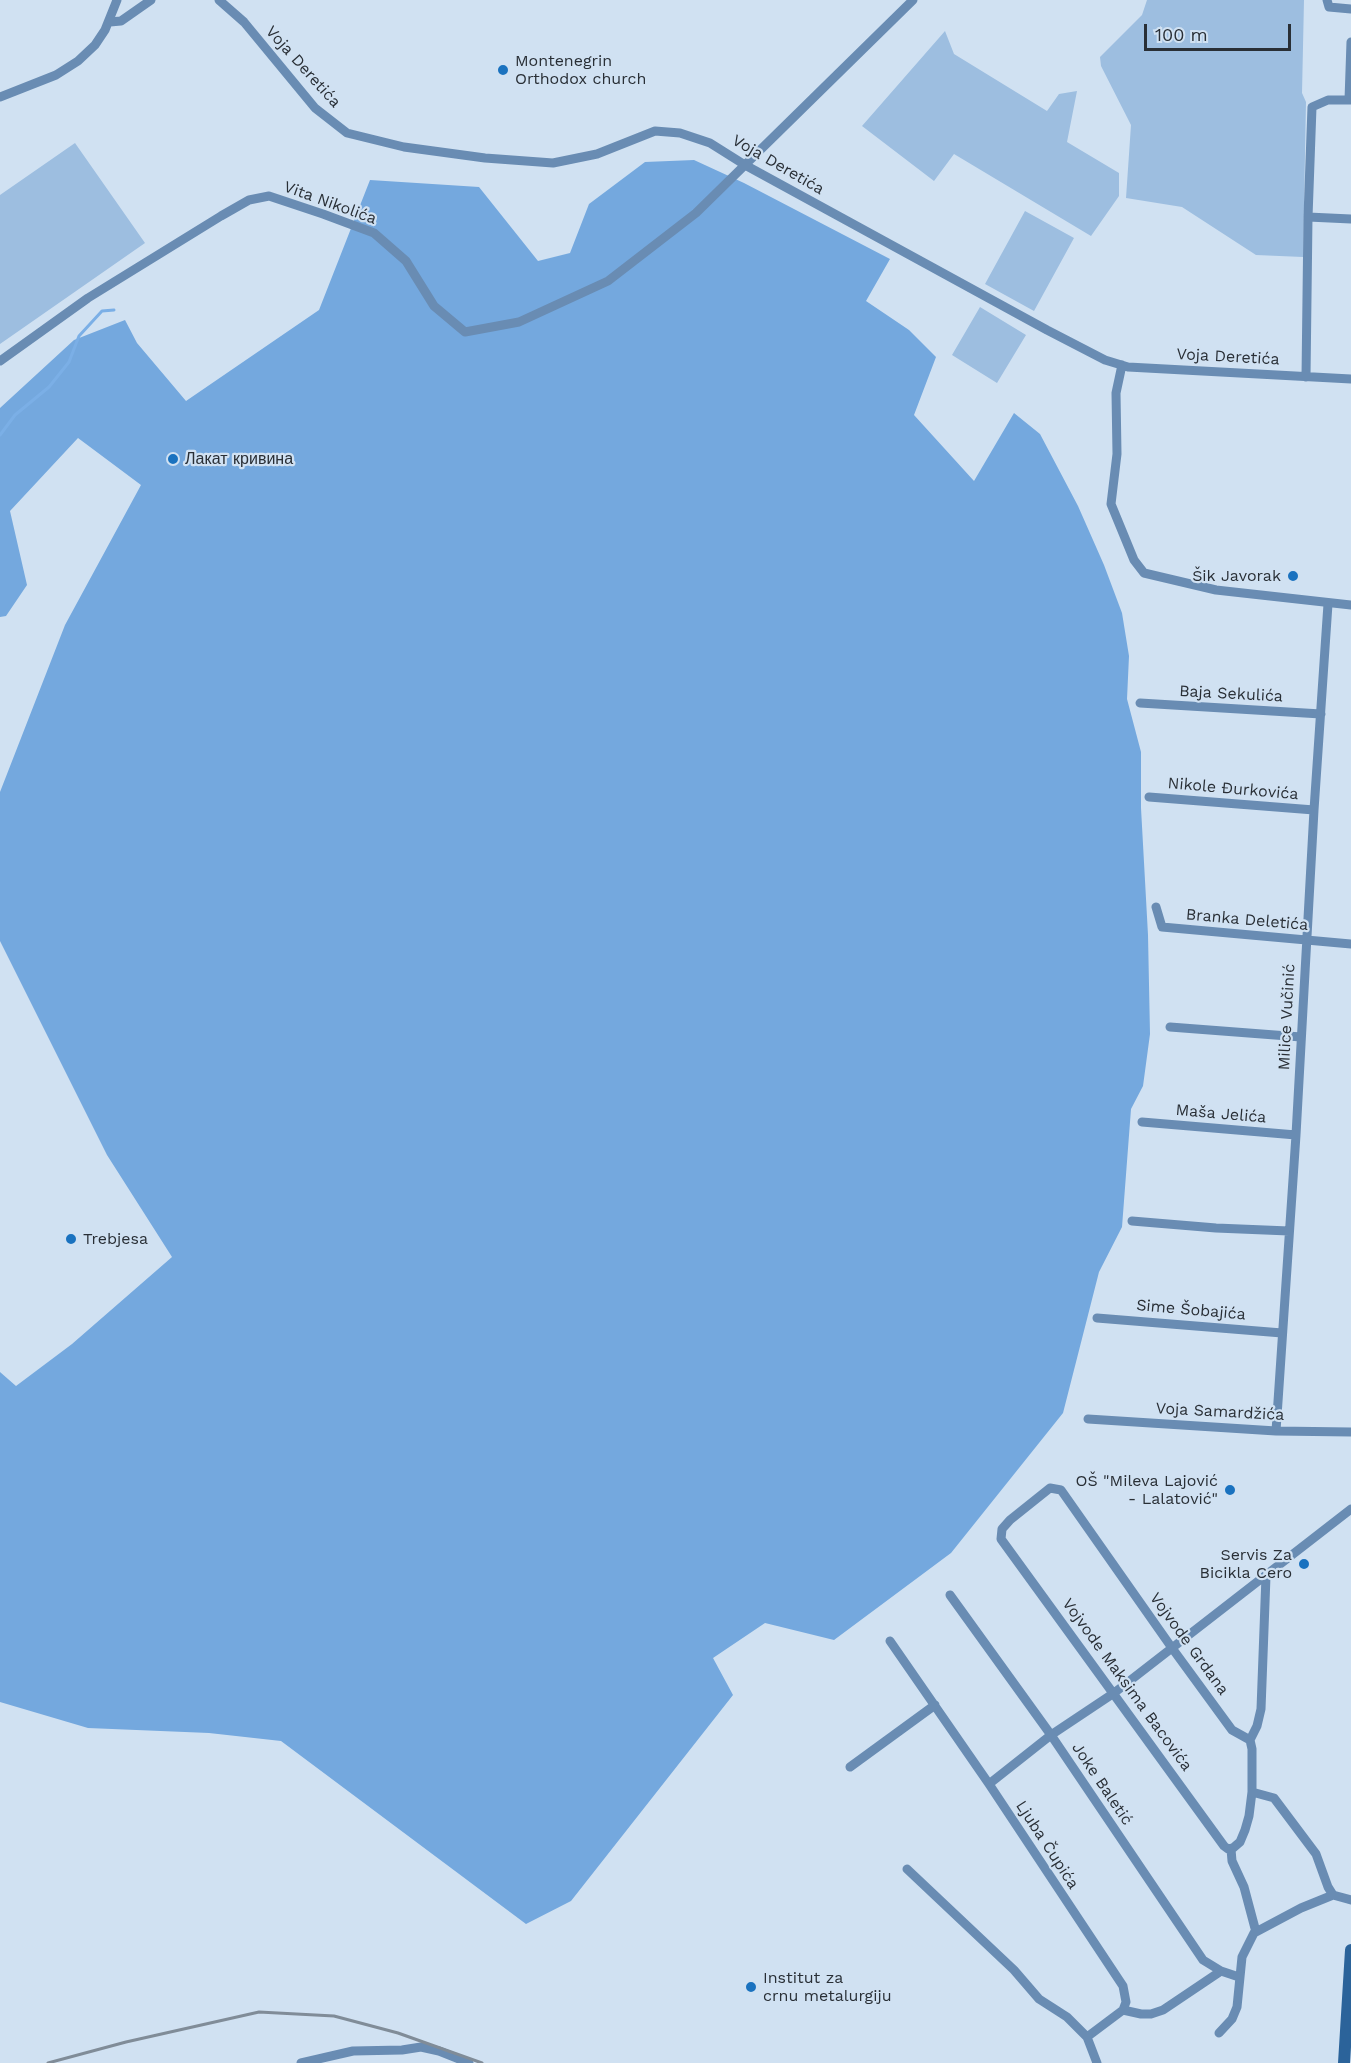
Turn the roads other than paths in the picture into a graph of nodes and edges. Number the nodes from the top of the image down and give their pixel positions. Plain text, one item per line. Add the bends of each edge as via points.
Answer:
1 (117, 0) edge
2 (151, 0) edge
3 (219, 0) edge
4 (913, 0) edge
5 (1327, 0) edge
6 (1351, 9) edge
7 (110, 22) junction
8 (1351, 42) edge
9 (0, 97) edge
10 (1350, 100) edge
11 (745, 165) junction
12 (1308, 217) junction
13 (1351, 219) edge
14 (0, 361) edge
15 (1122, 365) junction
16 (1306, 377) junction
17 (1351, 379) edge
18 (1328, 604) junction
19 (1351, 605) edge
20 (1140, 704) dead end
21 (1321, 714) junction
22 (1149, 797) dead end
23 (1314, 810) junction
24 (1156, 907) dead end
25 (1307, 941) junction
26 (1351, 944) edge
27 (1170, 1027) dead end
28 (1301, 1037) junction
29 (1142, 1122) dead end
30 (1296, 1135) junction
31 (1132, 1221) dead end
32 (1289, 1231) junction
33 (1097, 1318) dead end
34 (1282, 1333) junction
35 (1088, 1419) dead end
36 (1276, 1431) junction
37 (1351, 1432) edge
38 (1351, 1509) edge
39 (1001, 1539) joint
40 (1266, 1576) junction
41 (950, 1595) dead end
42 (890, 1641) dead end
43 (1172, 1648) junction
44 (1114, 1693) junction
45 (934, 1705) junction
46 (1051, 1735) junction
47 (1250, 1740) junction
48 (850, 1767) dead end
49 (989, 1784) junction
50 (1252, 1792) junction
51 (1229, 1849) junction
52 (907, 1869) dead end
53 (1333, 1895) junction
54 (1351, 1900) edge
55 (1256, 1932) junction
56 (1351, 1950) edge
57 (1221, 1971) junction
58 (1239, 1977) junction
59 (1123, 2010) junction
60 (1219, 2033) dead end
61 (1087, 2037) junction
62 (301, 2063) edge
63 (469, 2063) edge
64 (1098, 2063) edge
65 (1344, 2063) edge

1 - 7 street
2 - 7 street via 121,21
3 - 11 street, Voja Deretića via 244,22 315,108 347,134 404,147 553,163 597,154 655,131 710,142
4 - 11 street
5 - 6 street via 1329,7
7 - 9 street via 95,45 72,66
8 - 10 street
10 - 12 street via 1328,100 1312,106
11 - 14 street, Vita Nikolića via 696,213 608,281 519,322 465,332 434,306 406,261 374,233 268,196 249,200 212,221 88,298
11 - 15 street, Voja Deretića via 1047,330
12 - 13 street
12 - 16 street
15 - 16 street, Voja Deretića
15 - 18 street via 1116,393 1117,454 1111,504 1138,567 1144,573 1216,590
16 - 17 street, Voja Deretića
18 - 19 street
18 - 21 street, Milice Vučinić
20 - 21 street, Baja Sekulića
21 - 23 street, Milice Vučinić
22 - 23 street, Nikole Đurkovića
23 - 25 street, Milice Vučinić
24 - 25 street, Branka Deletića via 1162,927
25 - 26 street, Branka Deletića
25 - 28 street, Milice Vučinić
27 - 28 street
28 - 30 street, Milice Vučinić
29 - 30 street, Maša Jelića
30 - 32 street, Milice Vučinić
31 - 32 street
32 - 34 street, Milice Vučinić
33 - 34 street, Sime Šobajića
34 - 36 street, Milice Vučinić
35 - 36 street, Voja Samardžića
36 - 37 street, Voja Samardžića
38 - 40 street
39 - 43 street, Vojvode Grdana via 1002,1529 1010,1520 1050,1488 1061,1490
39 - 44 street, Vojvode Maksima Bacovića
40 - 43 street
40 - 47 street via 1261,1709
41 - 46 street, Joke Baletić
42 - 45 street, Ljuba Čupića
43 - 44 street
43 - 47 street, Vojvode Grdana via 1232,1730
44 - 46 street
44 - 51 street, Vojvode Maksima Bacovića
45 - 48 street
45 - 49 street, Ljuba Čupića
46 - 49 street
46 - 57 street, Joke Baletić via 1203,1960
47 - 50 street
49 - 59 street, Ljuba Čupića via 1123,1986
50 - 51 street via 1245,1830 1240,1842
50 - 53 street via 1274,1798 1278,1803 1316,1854
51 - 55 street
52 - 61 street via 1014,1970 1039,1999 1067,2017
53 - 54 street
53 - 55 street
55 - 58 street via 1242,1957
56 - 65 street
57 - 58 street, Joke Baletić
57 - 59 street via 1163,2010 1151,2014
58 - 60 street via 1237,2007
59 - 61 street
61 - 64 street
62 - 63 street via 353,2051 421,2047

